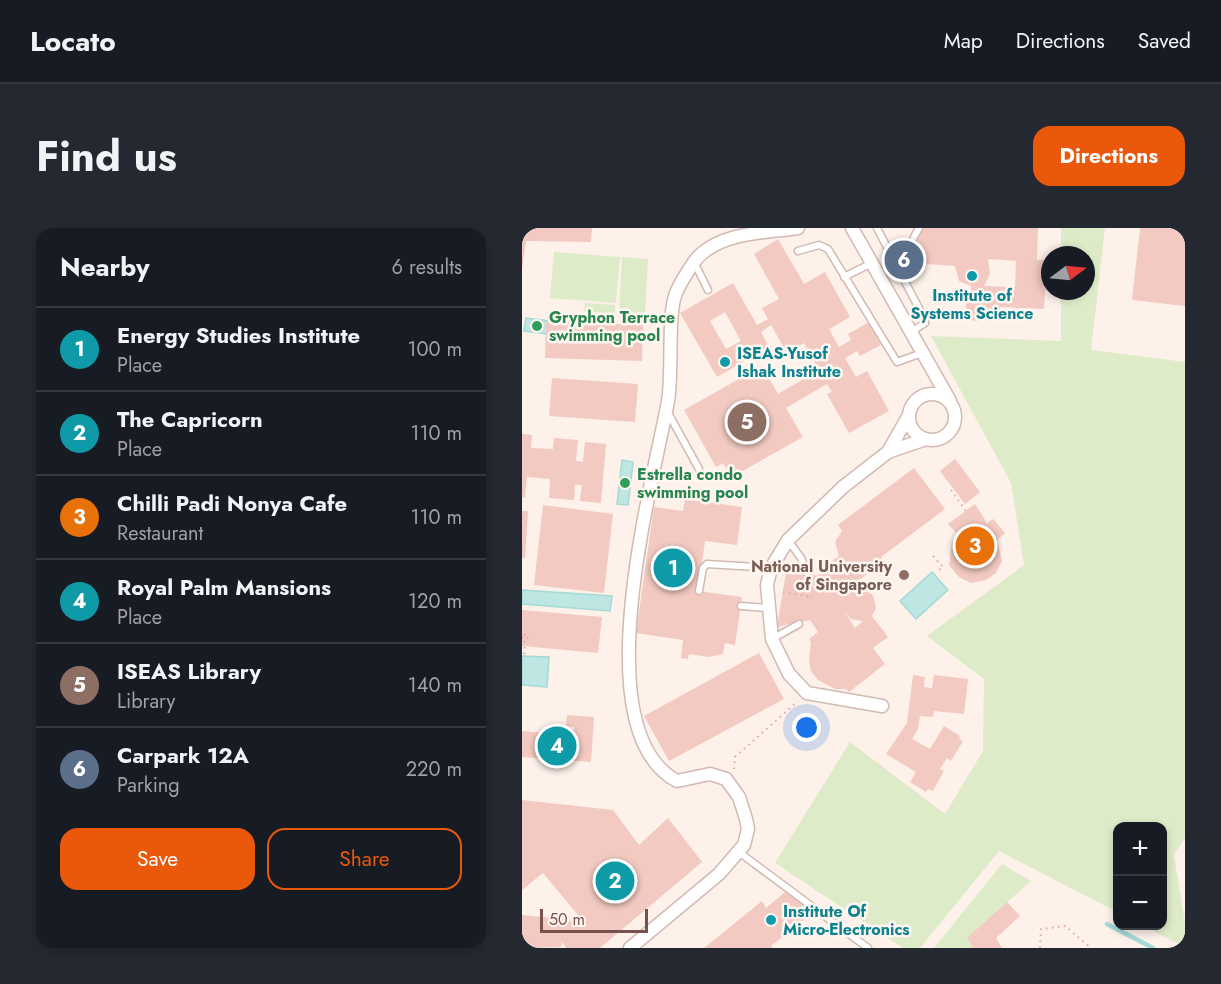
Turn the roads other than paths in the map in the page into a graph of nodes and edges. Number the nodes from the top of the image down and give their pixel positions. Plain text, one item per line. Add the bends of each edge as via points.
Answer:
1 (798, 228) edge
2 (852, 228) edge
3 (877, 228) edge
4 (919, 228) edge
5 (798, 251) dead end
6 (694, 262) junction
7 (872, 263) junction
8 (844, 277) junction
9 (907, 285) junction
10 (708, 290) dead end
11 (911, 333) junction
12 (922, 353) junction
13 (930, 367) junction
14 (919, 397) junction
15 (950, 401) junction
16 (666, 410) junction
17 (909, 415) junction
18 (926, 439) junction
19 (888, 452) junction
20 (699, 469) dead end
21 (788, 540) junction
22 (771, 568) junction
23 (806, 572) dead end
24 (699, 591) dead end
25 (741, 606) dead end
26 (767, 608) junction
27 (799, 624) dead end
28 (772, 639) junction
29 (882, 706) dead end
30 (740, 853) junction
31 (630, 948) edge
32 (868, 948) edge

1 - 6 street via 723,240 706,247
2 - 7 street
3 - 9 lane
4 - 9 lane via 909,244 905,263
5 - 8 lane via 824,246
6 - 10 lane
6 - 16 street via 675,294
7 - 8 lane
7 - 11 street
8 - 12 lane via 897,362
9 - 11 lane via 925,323
11 - 12 street
12 - 13 street
13 - 14 street
13 - 15 street
14 - 15 street via 929,393
14 - 17 street
15 - 18 street via 955,424 938,440
16 - 20 lane
16 - 30 street via 629,612 629,668 634,705 646,749 668,776 683,782 719,774 732,785 748,829
17 - 18 street via 910,425
17 - 19 street
18 - 19 street
19 - 21 street via 843,487
21 - 22 street
21 - 23 lane
22 - 24 lane via 707,564
22 - 26 street
25 - 26 lane
26 - 28 street
27 - 28 lane
28 - 29 street via 789,674 807,693
30 - 31 street
30 - 32 lane

